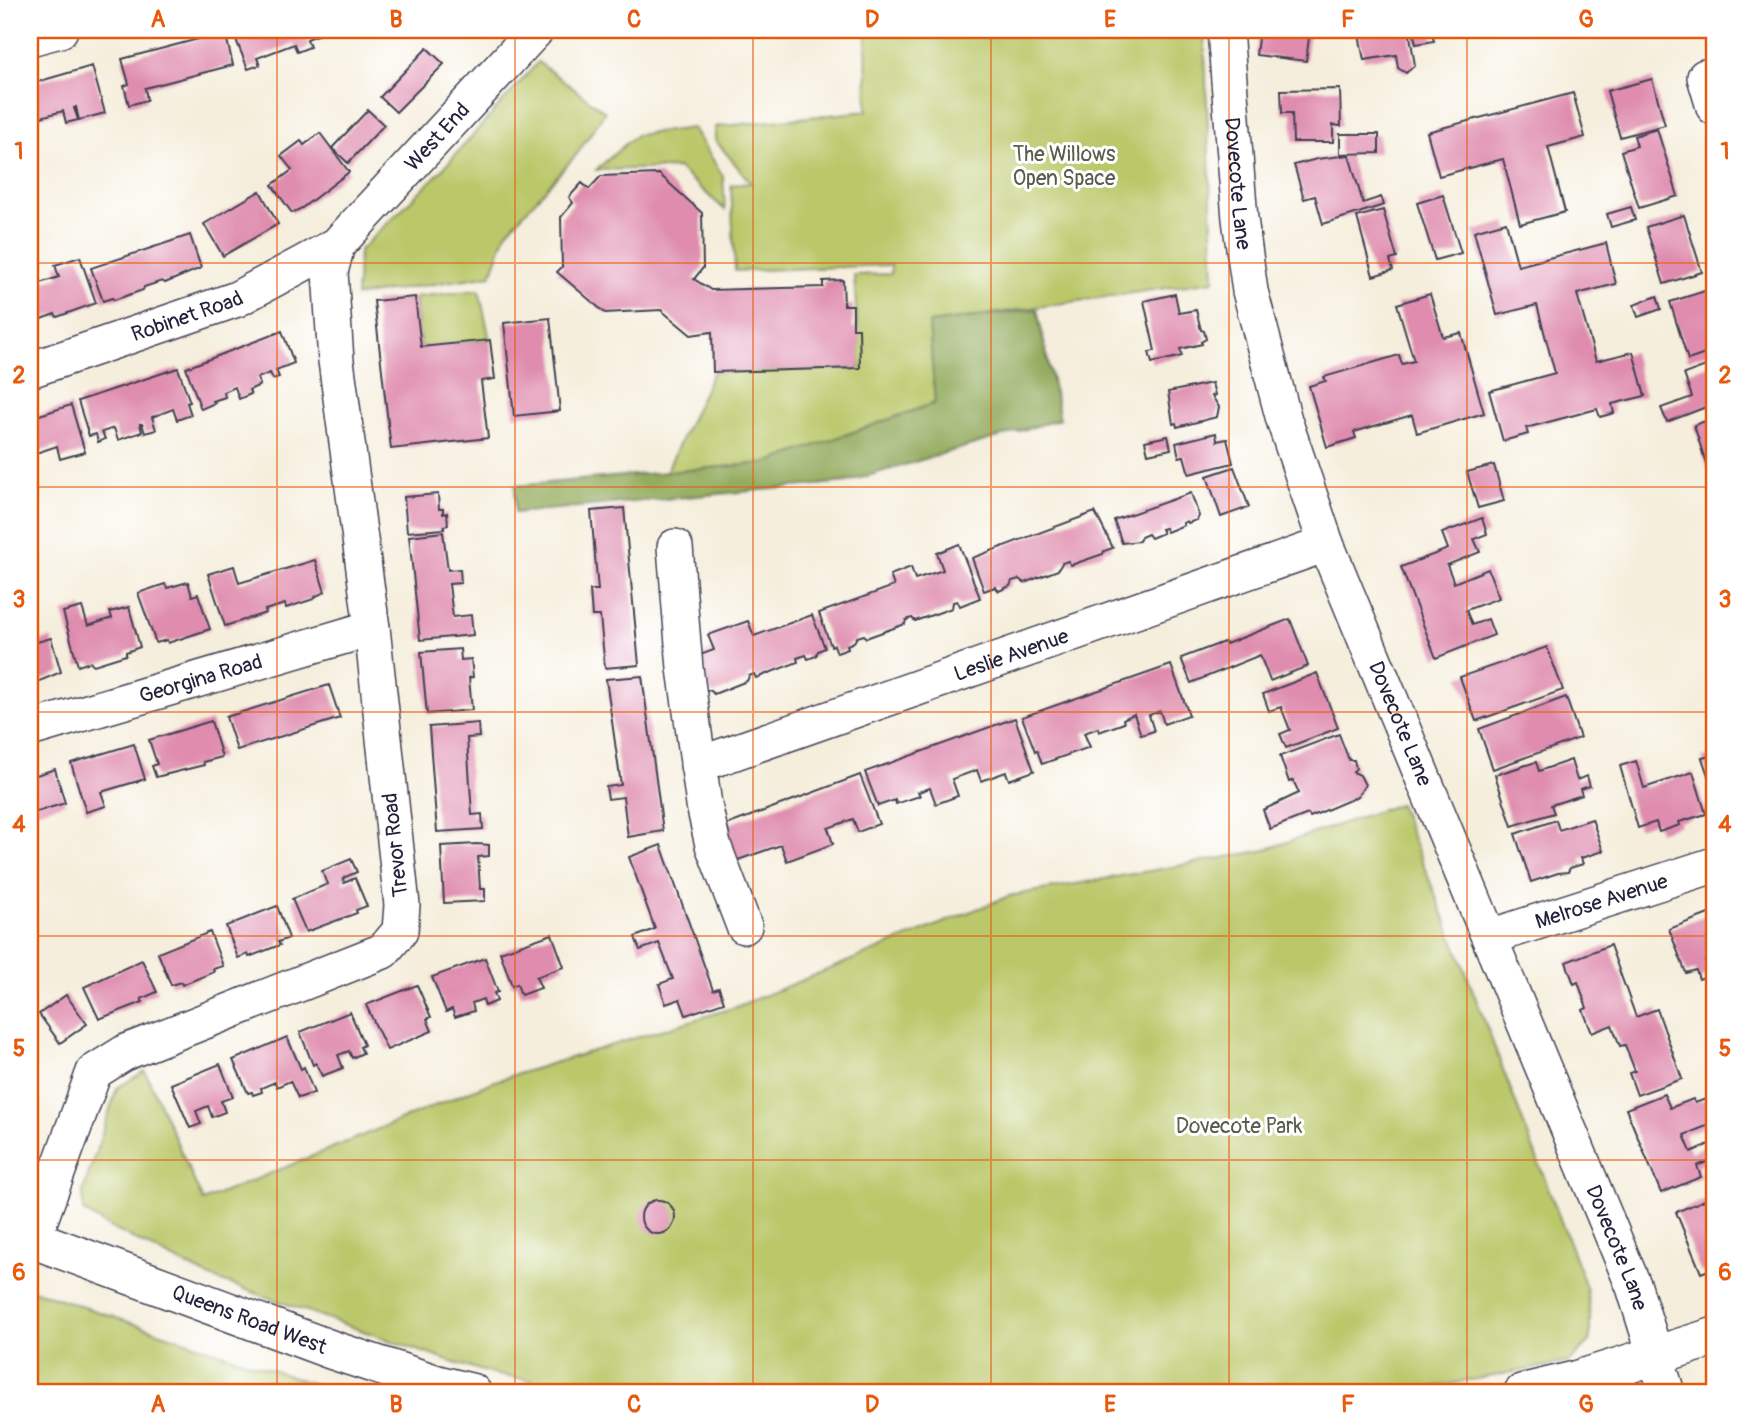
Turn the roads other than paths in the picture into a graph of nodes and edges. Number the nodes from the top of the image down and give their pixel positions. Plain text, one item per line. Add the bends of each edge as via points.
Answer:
1 (60, 30) edge
2 (536, 30) edge
3 (1225, 30) edge
4 (30, 38) edge
5 (337, 246) junction
6 (30, 370) edge
7 (1326, 544) junction
8 (675, 547) dead end
9 (372, 628) junction
10 (30, 729) edge
11 (698, 765) junction
12 (1714, 865) edge
13 (744, 926) dead end
14 (1490, 937) junction
15 (31, 1238) edge
16 (1714, 1337) edge
17 (1656, 1357) junction
18 (472, 1393) edge
19 (1523, 1393) edge
20 (1667, 1393) edge

1 - 4 street
2 - 5 street, West End
3 - 7 street, Dovecote Lane via 1250,291 1284,420
5 - 6 street, Robinet Road via 237,299
5 - 9 street, Trevor Road via 330,272 336,361
7 - 11 street, Leslie Avenue
7 - 14 street, Dovecote Lane
8 - 11 street
9 - 10 street, Georgina Road
9 - 15 street, Trevor Road via 402,905 400,932 383,951 126,1052 94,1072
11 - 13 street via 713,845
12 - 14 street, Melrose Avenue
14 - 17 street, Dovecote Lane via 1634,1287
15 - 18 main road, Queens Road West via 332,1350
16 - 17 main road
17 - 19 main road
17 - 20 street, Dovecote Lane

